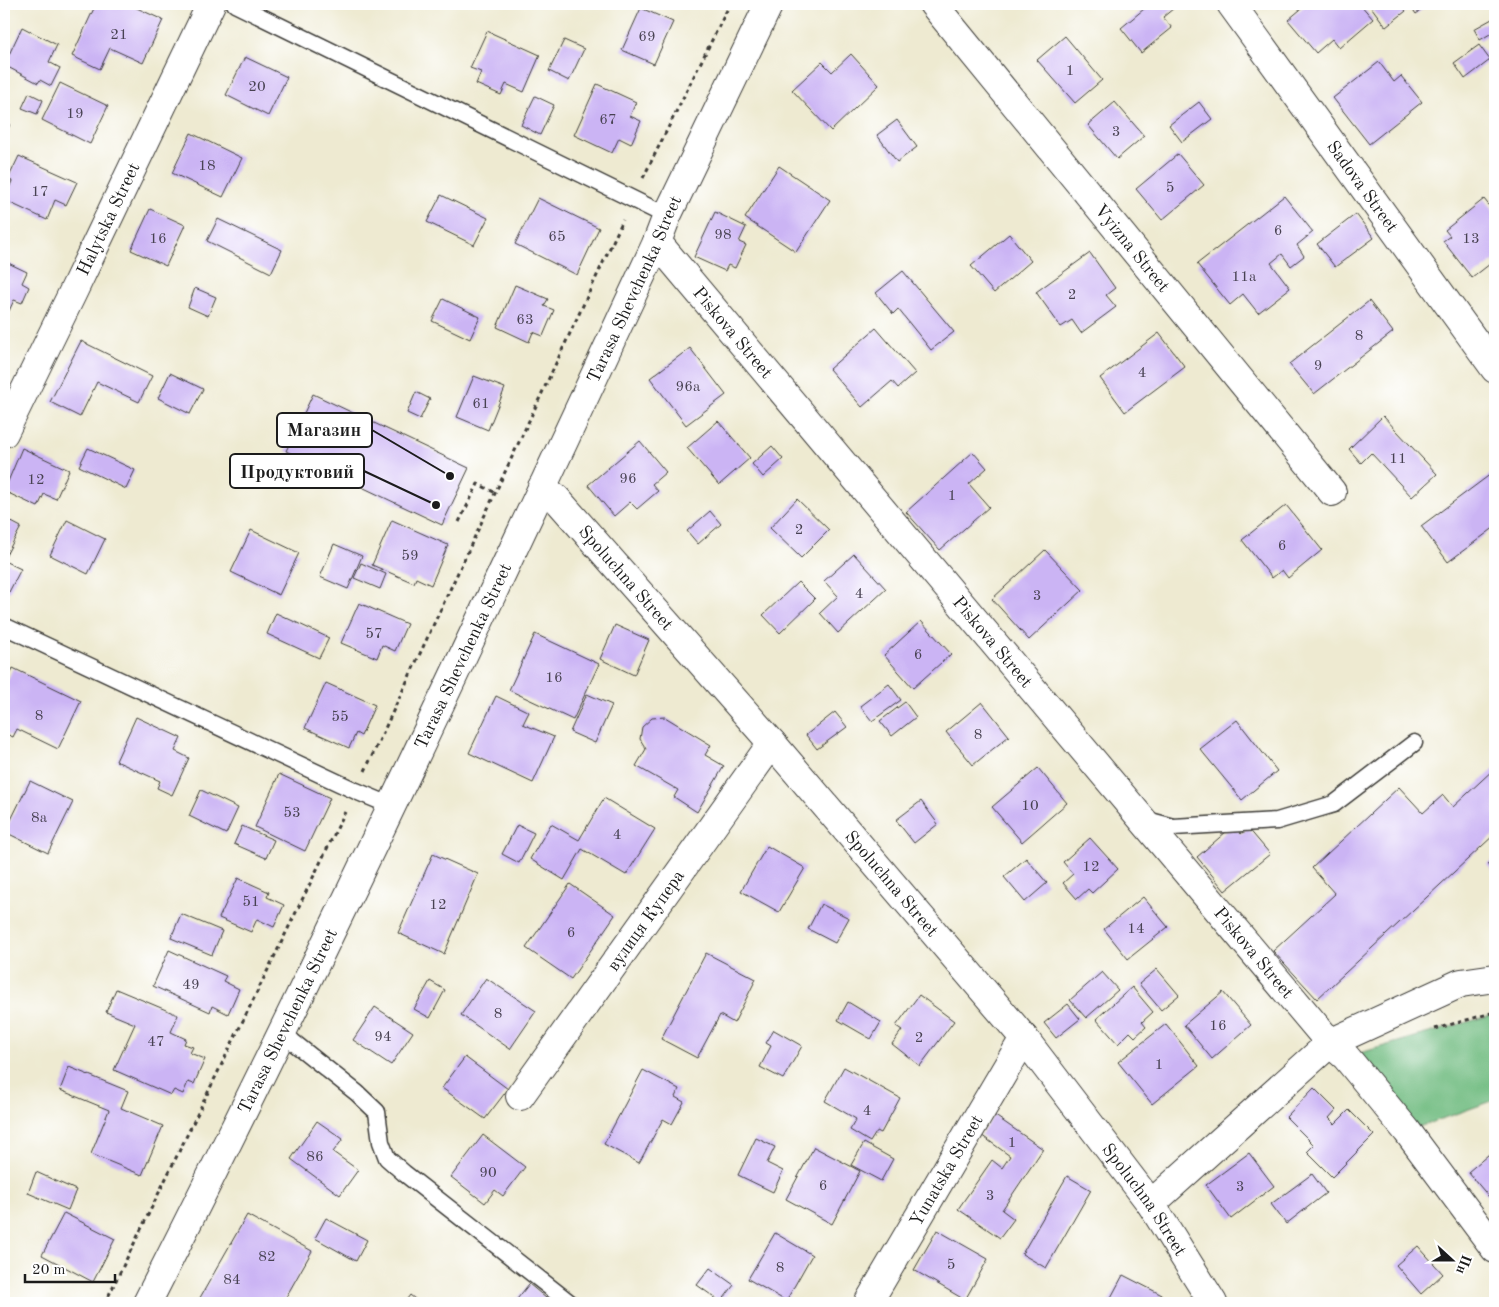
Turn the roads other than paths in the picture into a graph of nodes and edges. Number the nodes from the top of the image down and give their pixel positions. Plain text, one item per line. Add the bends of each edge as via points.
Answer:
1 (211, 4) edge
2 (235, 4) edge
3 (769, 4) edge
4 (933, 4) edge
5 (1231, 4) edge
6 (667, 216) junction
7 (657, 242) junction
8 (1495, 369) edge
9 (4, 434) edge
10 (542, 488) junction
11 (1332, 492) dead end
12 (4, 626) edge
13 (1414, 742) dead end
14 (772, 743) junction
15 (392, 806) junction
16 (1142, 819) junction
17 (1495, 978) edge
18 (283, 1032) junction
19 (1024, 1038) junction
20 (1330, 1043) junction
21 (520, 1096) dead end
22 (1151, 1204) junction
23 (1495, 1249) edge
24 (148, 1303) edge
25 (570, 1303) edge
26 (868, 1303) edge
27 (1213, 1303) edge

1 - 9 street, Halytska Street
2 - 6 lane
3 - 6 street, Tarasa Shevchenka Street
4 - 11 street, Vyizna Street
5 - 8 street, Sadova Street
6 - 7 street, Tarasa Shevchenka Street
7 - 10 street, Tarasa Shevchenka Street
7 - 16 street, Piskova Street
10 - 14 street, Spoluchna Street via 556,498
10 - 15 street, Tarasa Shevchenka Street
12 - 15 lane
13 - 16 lane via 1334,804 1277,821 1173,827
14 - 19 street, Spoluchna Street
14 - 21 street, вулиця Купера
15 - 18 street, Tarasa Shevchenka Street
16 - 20 street, Piskova Street
17 - 20 street via 1461,983
18 - 24 street, Tarasa Shevchenka Street
18 - 25 lane via 377,1112 387,1158
19 - 22 street, Spoluchna Street
19 - 26 street, Yunatska Street
20 - 22 street
20 - 23 street, Piskova Street via 1346,1057 1407,1131
22 - 27 street, Spoluchna Street

